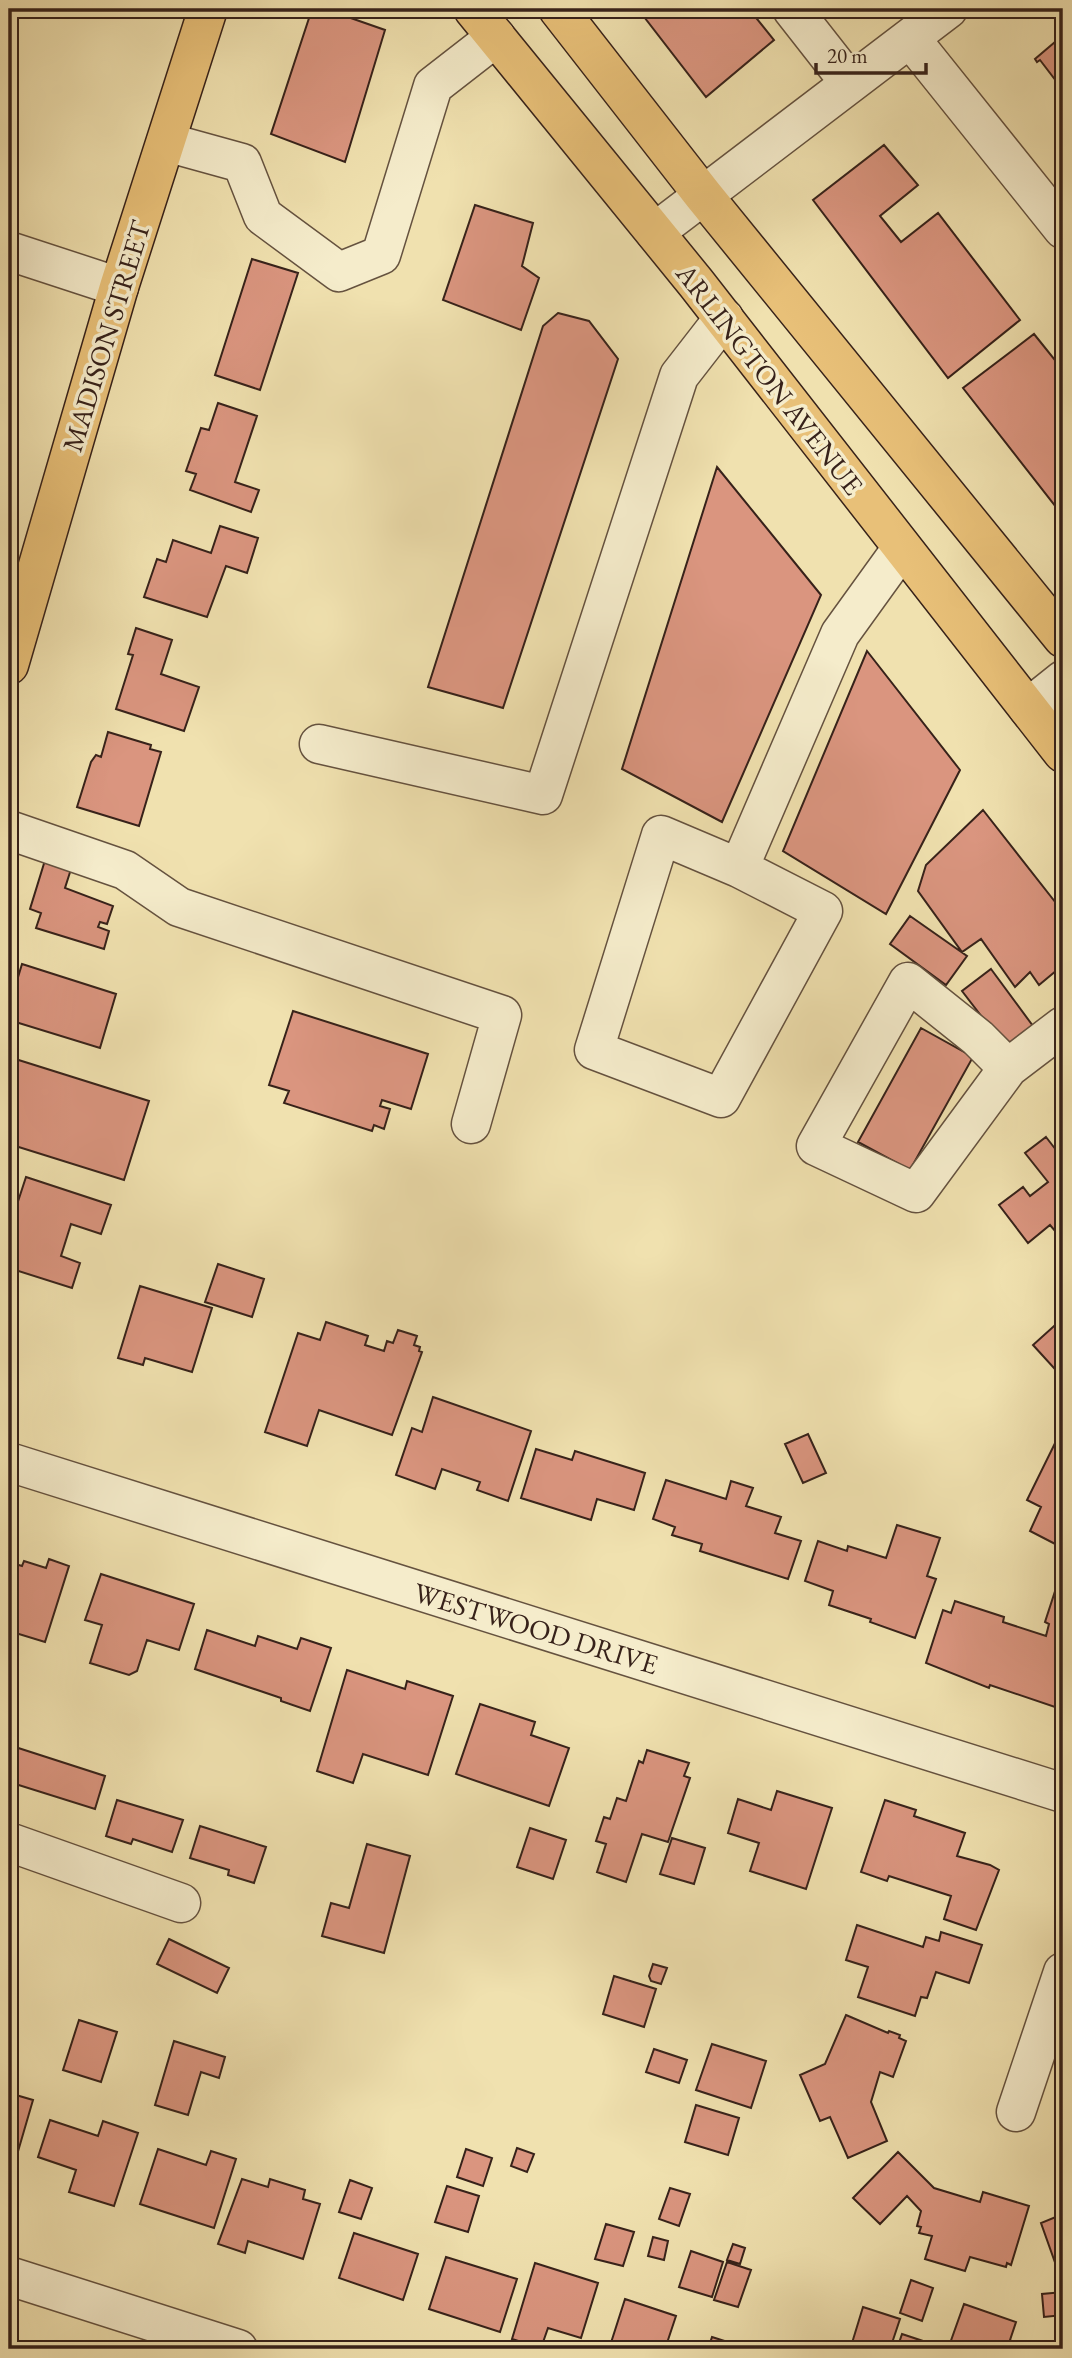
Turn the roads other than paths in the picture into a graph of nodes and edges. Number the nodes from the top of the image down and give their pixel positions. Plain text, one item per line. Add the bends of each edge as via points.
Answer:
1 (208, 9) edge
2 (558, 9) edge
3 (792, 9) edge
4 (948, 9) edge
5 (485, 23) edge
6 (910, 38) junction
7 (850, 83) junction
8 (166, 142) junction
9 (703, 195) junction
10 (1063, 229) edge
11 (655, 232) junction
12 (9, 251) edge
13 (119, 287) junction
14 (724, 318) junction
15 (902, 548) junction
16 (18, 598) edge
17 (1063, 638) edge
18 (9, 665) edge
19 (1063, 680) edge
20 (1028, 708) junction
21 (319, 744) dead end
22 (1063, 753) edge
23 (9, 830) edge
24 (739, 868) junction
25 (1063, 1026) edge
26 (1008, 1068) junction
27 (471, 1124) dead end
28 (9, 1462) edge
29 (1063, 1793) edge
30 (9, 1842) edge
31 (181, 1903) dead end
32 (1063, 1972) edge
33 (1016, 2112) dead end
34 (9, 2276) edge
35 (238, 2349) edge

1 - 8 main road, MADISON STREET
2 - 9 main road
3 - 7 street
4 - 6 street
5 - 8 street via 433,86 382,255 339,272 263,215 242,163
5 - 11 main road, ARLINGTON AVENUE
6 - 7 street
6 - 10 street
7 - 9 street
8 - 13 main road, MADISON STREET
9 - 11 street
9 - 17 main road
11 - 14 main road, ARLINGTON AVENUE
12 - 13 street
13 - 16 main road, MADISON STREET
14 - 15 main road, ARLINGTON AVENUE
14 - 21 street via 679,376 543,795
15 - 20 main road, ARLINGTON AVENUE
15 - 24 street via 840,635
16 - 18 main road, MADISON STREET
19 - 20 street
20 - 22 main road, ARLINGTON AVENUE
23 - 27 street via 125,870 179,907 502,1015
24 - 24 street via 823,911 721,1098 594,1050 661,835
25 - 26 street
26 - 26 street via 916,1193 816,1146 908,982
28 - 29 street, WESTWOOD DRIVE
30 - 31 street
32 - 33 street
34 - 35 street

